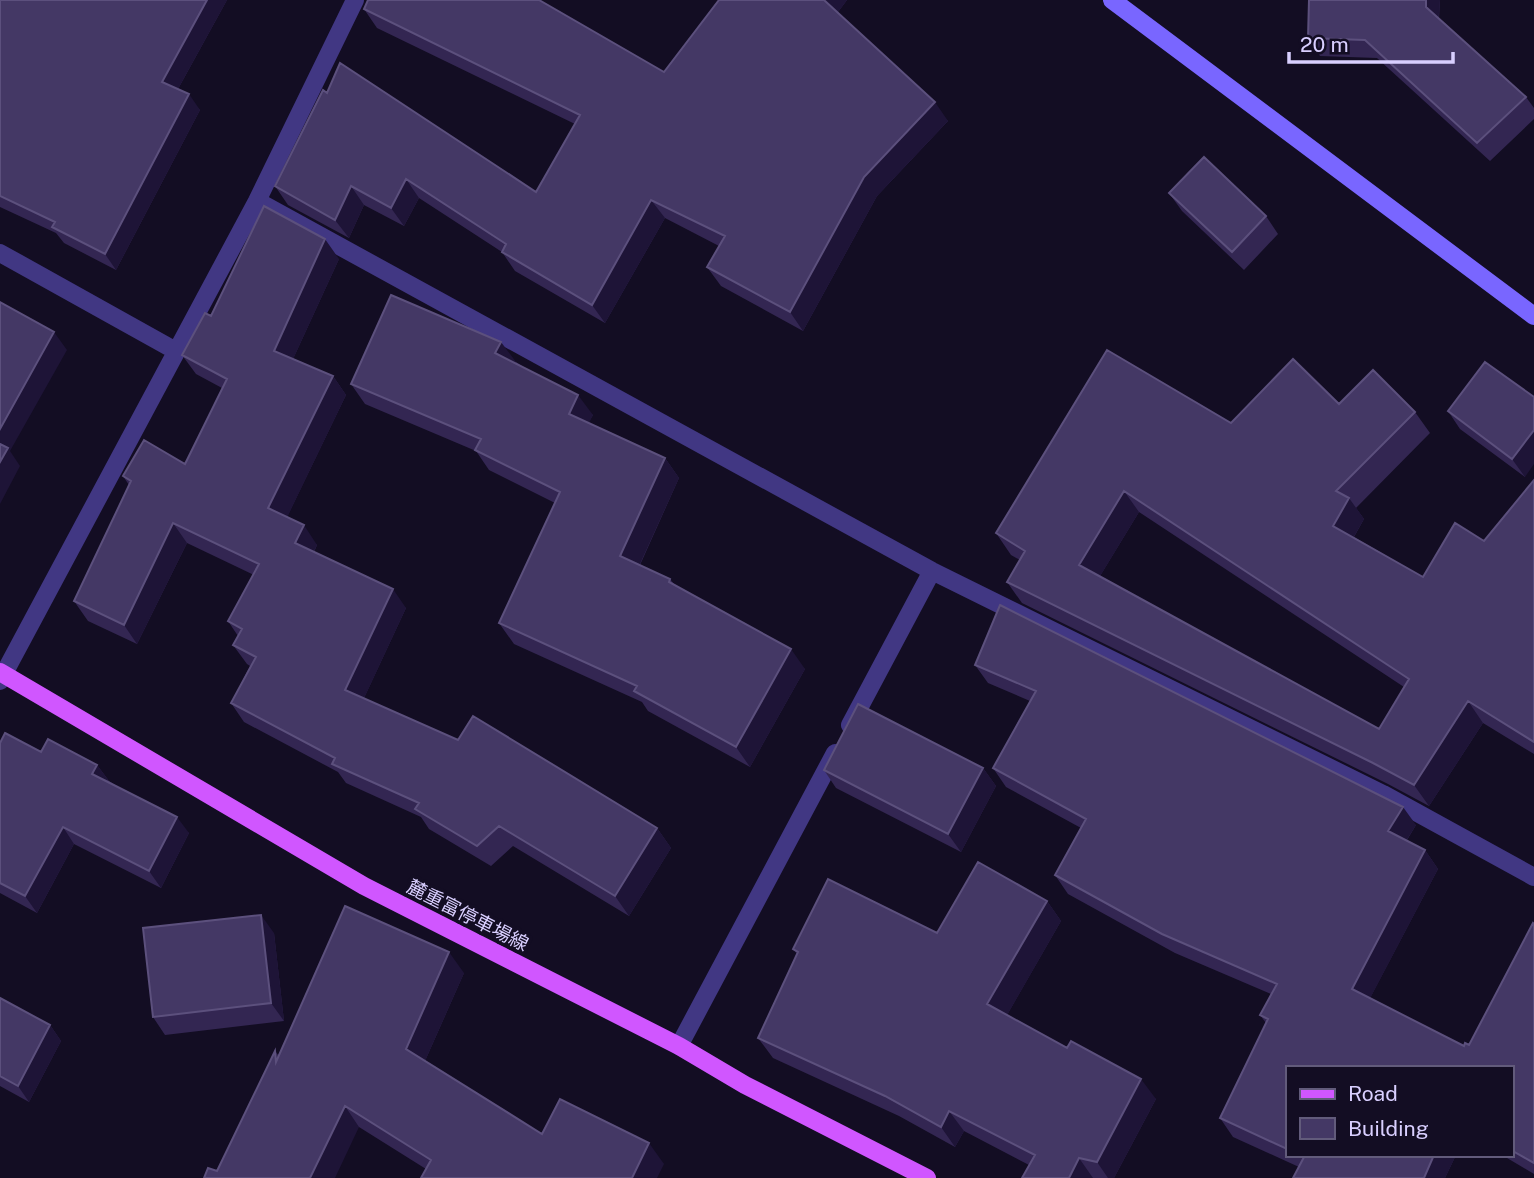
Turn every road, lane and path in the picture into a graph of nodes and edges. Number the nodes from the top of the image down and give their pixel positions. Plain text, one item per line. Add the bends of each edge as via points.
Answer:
1 (355, 0) edge
2 (1112, 0) edge
3 (257, 201) junction
4 (0, 253) edge
5 (1534, 316) edge
6 (176, 351) junction
7 (932, 571) junction
8 (1, 676) edge
9 (1534, 877) edge
10 (679, 1046) junction
11 (922, 1177) edge

1 - 3 street
2 - 5 street
3 - 6 street
3 - 7 street
4 - 6 street
6 - 8 street
7 - 9 street via 1383,794
7 - 10 street
8 - 10 main road, 麓重富停車場線 via 364,886
10 - 11 main road, 麓重富停車場線

